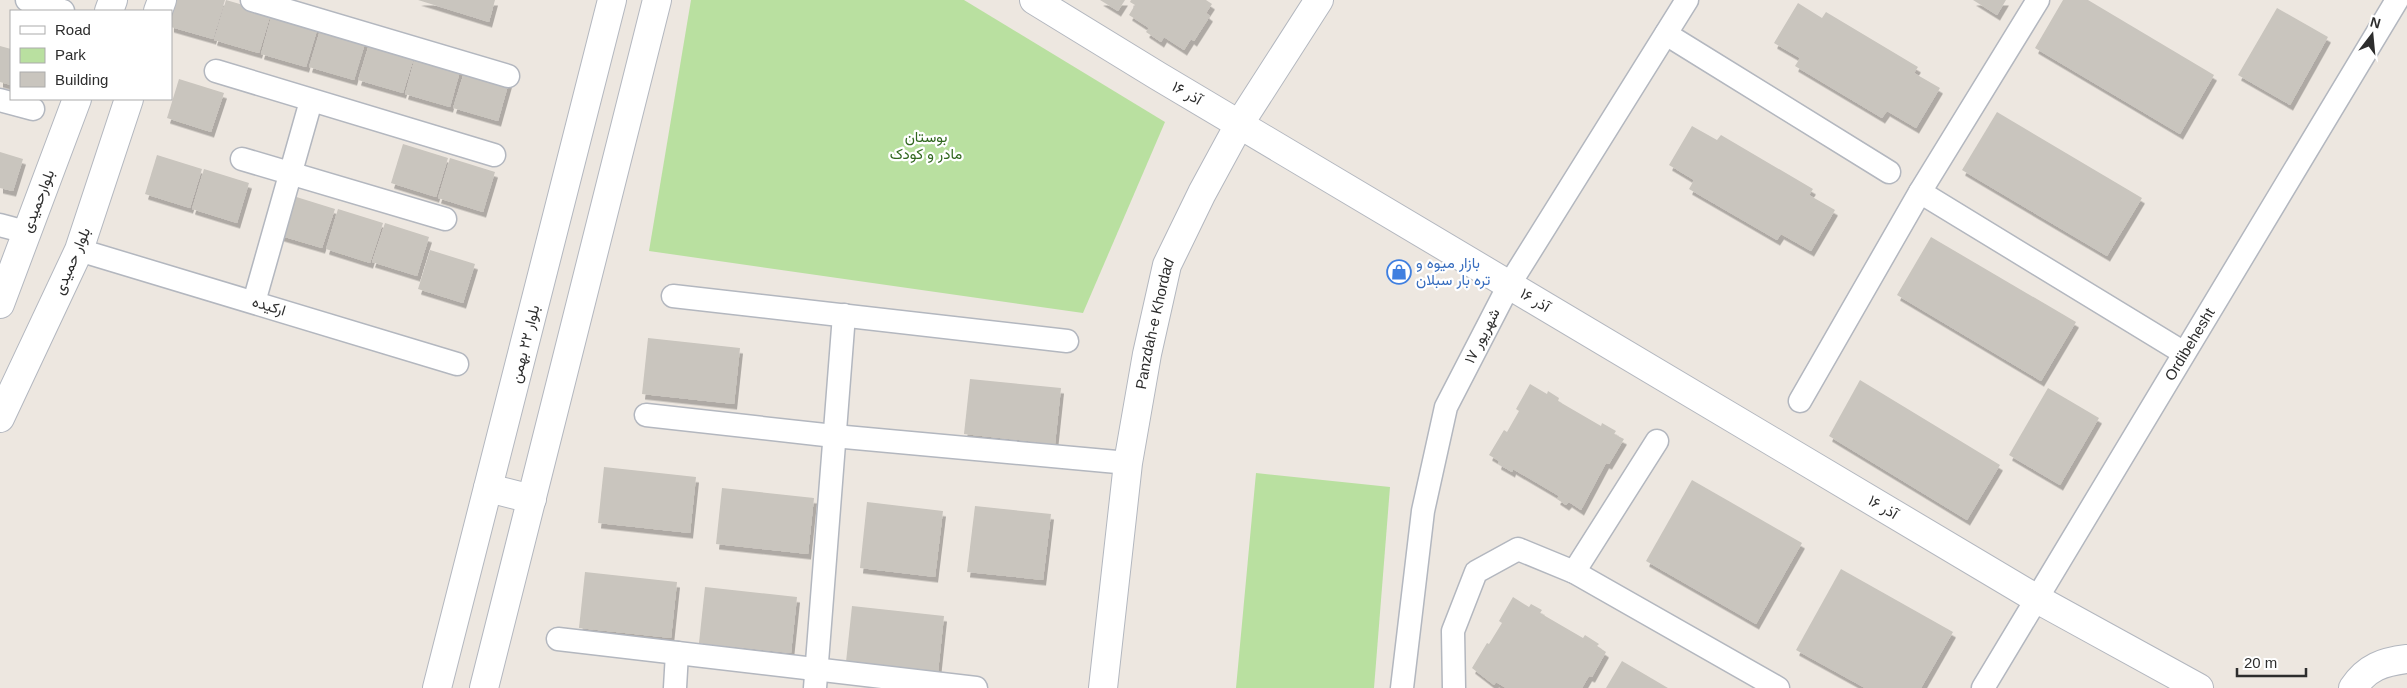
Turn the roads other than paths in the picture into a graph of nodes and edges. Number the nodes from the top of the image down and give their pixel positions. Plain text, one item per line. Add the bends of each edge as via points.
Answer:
1 (27, 0) edge
2 (252, 0) edge
3 (612, 0) edge
4 (657, 0) edge
5 (1034, 0) edge
6 (1319, 0) edge
7 (1687, 0) edge
8 (2038, 0) edge
9 (2397, 0) edge
10 (60, 10) edge
11 (1666, 34) junction
12 (216, 71) dead end
13 (508, 76) dead end
14 (0, 100) edge
15 (77, 100) edge
16 (129, 100) edge
17 (311, 101) junction
18 (33, 109) dead end
19 (1240, 123) junction
20 (494, 155) dead end
21 (242, 159) dead end
22 (290, 172) junction
23 (1889, 172) dead end
24 (1920, 192) junction
25 (445, 219) dead end
26 (0, 225) edge
27 (26, 232) junction
28 (80, 250) junction
29 (1509, 284) junction
30 (673, 296) dead end
31 (254, 302) junction
32 (0, 304) edge
33 (844, 315) junction
34 (1067, 342) dead end
35 (2184, 353) junction
36 (457, 364) dead end
37 (1800, 401) dead end
38 (646, 415) dead end
39 (0, 418) edge
40 (834, 436) junction
41 (1657, 440) dead end
42 (1128, 464) junction
43 (488, 488) junction
44 (532, 499) junction
45 (1574, 572) junction
46 (2037, 598) junction
47 (558, 639) dead end
48 (677, 653) junction
49 (2407, 659) edge
50 (815, 679) edge
51 (437, 688) edge
52 (484, 688) edge
53 (675, 688) edge
54 (976, 688) edge
55 (1103, 688) edge
56 (1402, 688) edge
57 (1454, 688) edge
58 (1778, 688) edge
59 (1983, 688) edge
60 (2199, 688) edge
61 (2353, 688) edge

1 - 10 street
2 - 13 street
3 - 43 main road, بلوار ۲۲ بهمن
4 - 44 main road
5 - 19 main road, ۱۶ آذر
6 - 19 main road, Panzdah-e Khordad
7 - 11 street, ۱۷ شهریور
8 - 24 street
9 - 35 street, Ordibehesht
11 - 23 street
11 - 29 street, ۱۷ شهریور
12 - 17 street
14 - 18 street
15 - 27 main road, بلوارحمیدی
16 - 28 main road, بلوار حمیدی
17 - 20 street
17 - 22 street
19 - 29 main road, ۱۶ آذر
19 - 42 main road, Panzdah-e Khordad via 1167,264 1146,354
21 - 22 street
22 - 25 street
22 - 31 street
24 - 35 street
24 - 37 street
26 - 27 street
27 - 32 main road, بلوارحمیدی
28 - 31 street, ارکیده
28 - 39 main road, بلوار حمیدی
29 - 46 main road, ۱۶ آذر
29 - 56 street, ۱۷ شهریور via 1446,407 1423,511
30 - 33 street
31 - 36 street, ارکیده
33 - 34 street
33 - 40 street
35 - 46 street, Ordibehesht
38 - 40 street
40 - 42 street
40 - 50 street
41 - 45 street
42 - 55 main road, Panzdah-e Khordad
43 - 44 main road
43 - 51 main road, بلوار ۲۲ بهمن
44 - 52 main road
45 - 57 street via 1518,549 1476,572 1453,631
45 - 58 street
46 - 59 street, Ordibehesht
46 - 60 main road, ۱۶ آذر
47 - 48 street
48 - 50 street
48 - 53 street
49 - 61 main road via 2381,663 2358,680
50 - 54 street

